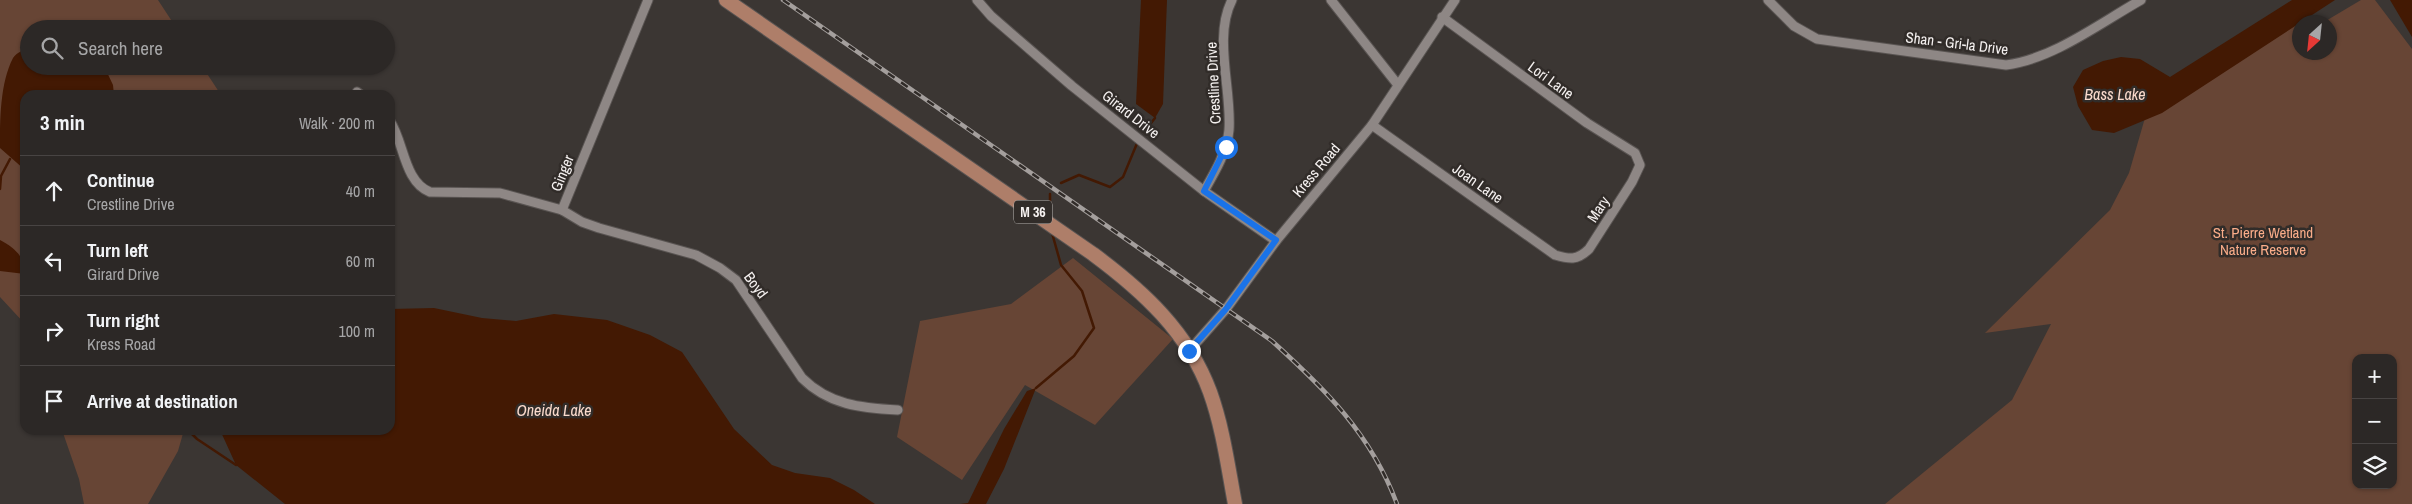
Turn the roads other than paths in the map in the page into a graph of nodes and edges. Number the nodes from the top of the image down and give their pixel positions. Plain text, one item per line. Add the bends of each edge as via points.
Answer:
1 (648, 0) edge
2 (726, 0) edge
3 (977, 0) edge
4 (1232, 0) edge
5 (1331, 0) edge
6 (1455, 0) edge
7 (1768, 0) edge
8 (2141, 0) edge
9 (1442, 18) junction
10 (1398, 85) junction
11 (1372, 125) junction
12 (395, 133) edge
13 (1640, 166) joint
14 (1204, 191) junction
15 (562, 210) junction
16 (1276, 240) junction
17 (1571, 260) joint
18 (1189, 351) junction
19 (898, 410) dead end
20 (1235, 504) edge

1 - 15 street, Ginger
2 - 18 main road, M 36 via 1113,269 1157,308 1176,329
3 - 14 street, Girard Drive via 1072,86
4 - 14 street, Crestline Drive via 1223,22 1229,130 1226,147
5 - 10 street
6 - 9 street, Kress Road
7 - 8 street, Shan - Gri-la Drive via 1794,26 1817,39 2006,65 2025,62 2053,50
9 - 10 street, Kress Road
9 - 13 street, Lori Lane via 1635,153
10 - 11 street, Kress Road
11 - 16 street, Kress Road
11 - 17 street, Joan Lane via 1555,254
12 - 15 street, Ginger via 421,189 430,192 500,193
13 - 17 street, Mary via 1588,249 1582,256
14 - 16 street, Girard Drive
15 - 19 street, Boyd via 582,222 683,251 720,268 746,291 788,358 812,389 849,405
16 - 18 street, Kress Road via 1226,309
18 - 20 main road, M 36 via 1204,378 1217,416

